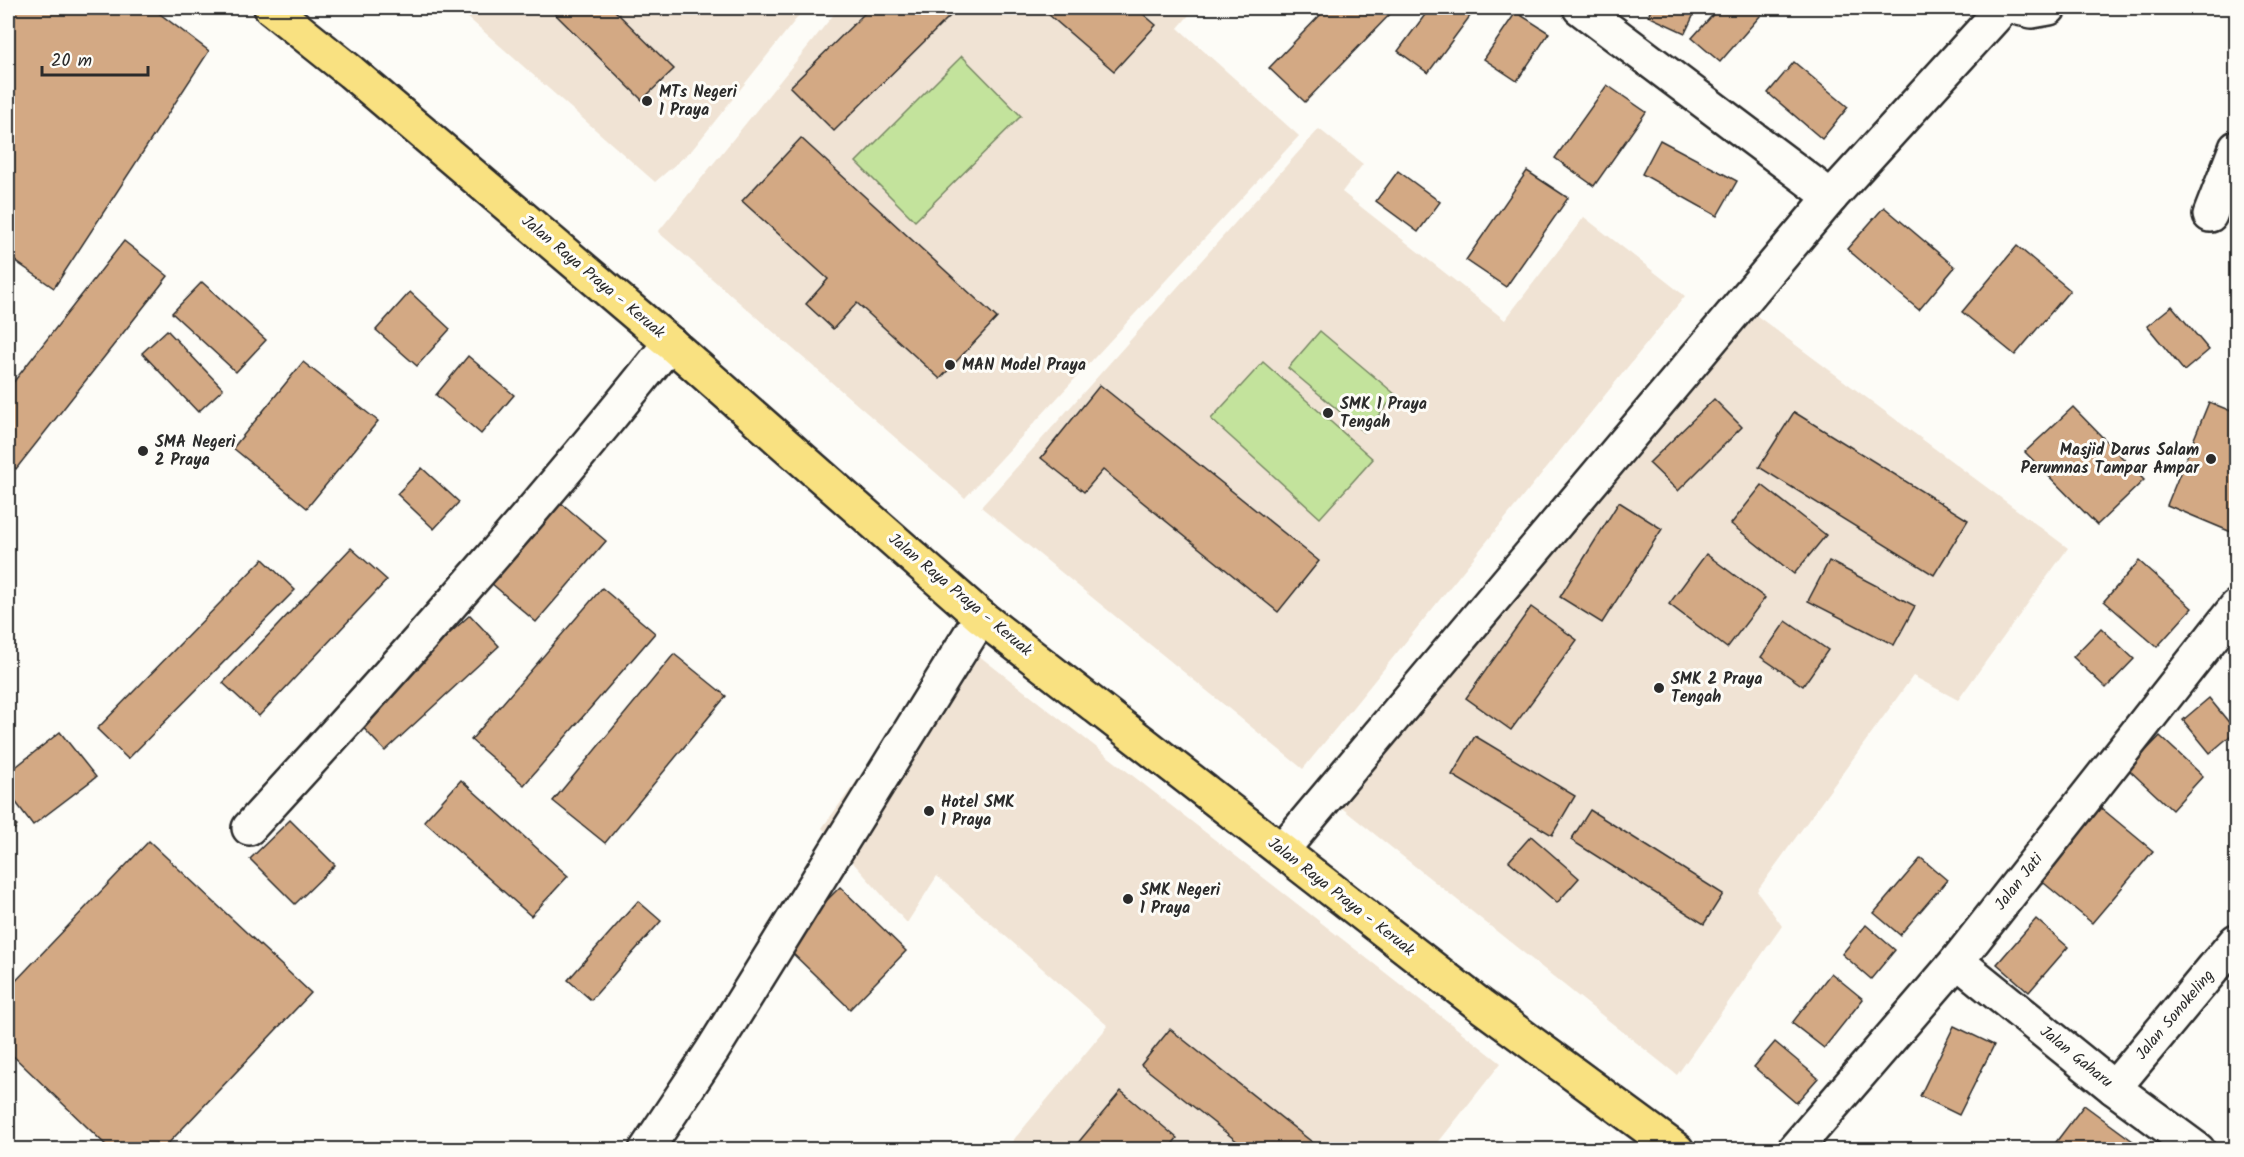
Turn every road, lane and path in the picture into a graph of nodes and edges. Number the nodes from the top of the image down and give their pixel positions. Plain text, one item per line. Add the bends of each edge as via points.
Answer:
1 (271, 8) edge
2 (1580, 8) edge
3 (2003, 8) edge
4 (2018, 8) edge
5 (2049, 8) edge
6 (2236, 148) edge
7 (1831, 197) junction
8 (2210, 215) dead end
9 (669, 343) junction
10 (2236, 607) edge
11 (981, 617) junction
12 (249, 828) dead end
13 (1282, 850) junction
14 (2236, 942) edge
15 (1957, 961) junction
16 (2114, 1088) junction
17 (646, 1149) edge
18 (1677, 1149) edge
19 (1794, 1149) edge
20 (2198, 1149) edge

1 - 9 main road, Jalan Raya Praya - Keruak
2 - 7 street
3 - 7 street
4 - 5 street
6 - 8 street
7 - 13 street
9 - 11 main road, Jalan Raya Praya - Keruak
9 - 12 street via 489,563
10 - 15 street, Jalan Jati
11 - 13 main road, Jalan Raya Praya - Keruak
11 - 17 street via 712,1051
13 - 18 main road, Jalan Raya Praya - Keruak via 1480,1005
14 - 16 street, Jalan Sonokeling
15 - 16 street, Jalan Gaharu
15 - 19 street, Jalan Jati
16 - 20 street, Jalan Gaharu

